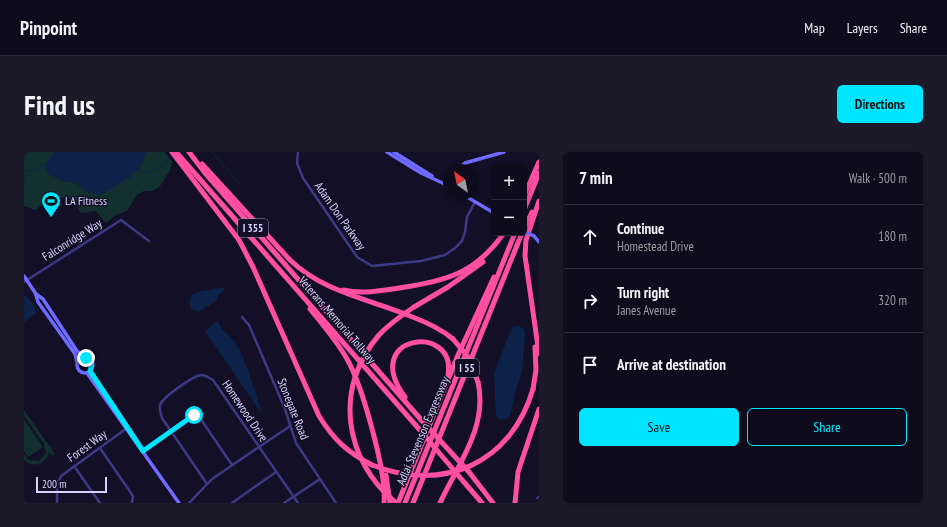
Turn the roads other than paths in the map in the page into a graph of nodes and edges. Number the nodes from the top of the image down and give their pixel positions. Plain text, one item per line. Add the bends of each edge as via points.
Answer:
1 (172, 152) edge
2 (176, 152) edge
3 (189, 152) edge
4 (298, 152) edge
5 (387, 152) edge
6 (394, 152) edge
7 (504, 152) edge
8 (539, 162) edge
9 (464, 164) edge
10 (539, 173) edge
11 (434, 178) junction
12 (443, 182) edge
13 (527, 189) edge
14 (539, 195) edge
15 (472, 200) edge
16 (539, 201) edge
17 (475, 202) junction
18 (527, 203) edge
19 (491, 211) edge
20 (527, 222) edge
21 (527, 233) edge
22 (503, 236) edge
23 (503, 236) edge
24 (514, 236) edge
25 (521, 236) edge
26 (534, 236) junction
27 (539, 238) edge
28 (512, 240) junction
29 (149, 241) dead end
30 (539, 242) edge
31 (24, 276) edge
32 (25, 281) edge
33 (321, 283) junction
34 (36, 294) junction
35 (304, 298) junction
36 (242, 317) dead end
37 (534, 328) junction
38 (539, 354) edge
39 (86, 358) junction
40 (78, 362) junction
41 (89, 372) junction
42 (539, 409) edge
43 (435, 411) junction
44 (423, 422) junction
45 (290, 426) junction
46 (127, 428) junction
47 (171, 431) junction
48 (373, 436) junction
49 (259, 447) junction
50 (100, 448) junction
51 (143, 451) junction
52 (232, 465) junction
53 (74, 466) junction
54 (276, 472) junction
55 (320, 479) junction
56 (207, 484) junction
57 (293, 497) junction
58 (57, 503) edge
59 (100, 503) edge
60 (132, 503) edge
61 (179, 503) edge
62 (189, 503) edge
63 (232, 503) edge
64 (284, 503) edge
65 (298, 503) edge
66 (336, 503) edge
67 (384, 503) edge
68 (390, 503) edge
69 (397, 503) edge
70 (405, 503) edge
71 (413, 503) edge
72 (440, 503) edge
73 (482, 503) edge
74 (493, 503) edge
75 (515, 503) edge

1 - 37 highway, bridge via 239,240 319,416 332,435 348,451 372,465 397,474 421,477 471,467 486,458 509,437 525,412 536,370
2 - 35 highway, Veterans Memorial Tollway / I 355
3 - 33 highway via 290,260
3 - 44 highway, Veterans Memorial Tollway / I 355
4 - 17 street, Adam Don Parkway via 297,163 303,178 357,257 372,266 421,261 445,255 462,241 467,217
5 - 11 street
6 - 11 street
7 - 9 street
8 - 13 highway
10 - 18 highway
11 - 12 street
14 - 20 highway, Adlai Stevenson Expressway / I 55
15 - 17 street
16 - 37 highway via 525,247
17 - 19 street
21 - 26 street, bridge
22 - 33 highway via 476,263 460,273 436,282 367,292
23 - 69 highway, bridge via 492,253 474,269 387,327 370,346 356,376 350,401 351,425 360,456 367,472 378,486
24 - 28 highway, Adlai Stevenson Expressway / I 55
25 - 71 highway, Adlai Stevenson Expressway / I 55
26 - 27 street
26 - 30 street
28 - 43 highway via 461,348
28 - 70 highway, Adlai Stevenson Expressway / I 55
29 - 32 street, Falconridge Way via 121,220
31 - 32 street
32 - 34 street
33 - 72 highway, bridge via 426,322 453,339 468,358 478,382 480,408 477,425
34 - 39 street via 43,299 77,351
34 - 40 street via 38,302
35 - 48 highway via 348,361
35 - 73 highway, Veterans Memorial Tollway / I 355, bridge
36 - 45 street, Stonegate Road via 249,325
37 - 38 highway
39 - 40 street
39 - 41 street via 92,363
40 - 41 street via 77,367 80,371
41 - 46 street
42 - 75 highway via 518,472
43 - 44 highway via 447,376 447,359 440,349 430,343 409,343 395,356 392,375 398,388
43 - 69 highway
44 - 74 highway, Veterans Memorial Tollway / I 355, bridge via 469,472
45 - 49 street
45 - 55 street, Stonegate Road via 296,443
46 - 50 street, Forest Way
46 - 51 street
47 - 49 street, Homewood Drive via 160,411 163,401 194,377 206,376 213,380
47 - 51 street
47 - 52 street via 191,416 198,416
47 - 56 street, Homewood Drive
48 - 67 highway via 383,478
48 - 68 highway via 387,482
49 - 52 street
49 - 54 street, Homewood Drive
50 - 53 street, Forest Way
50 - 60 street via 133,496
51 - 61 street
52 - 56 street
53 - 58 street, Forest Way via 59,480
53 - 59 street
54 - 57 street, Homewood Drive
54 - 63 street
55 - 57 street
55 - 66 street, Stonegate Road
56 - 62 street
57 - 64 street
57 - 65 street, Homewood Drive

